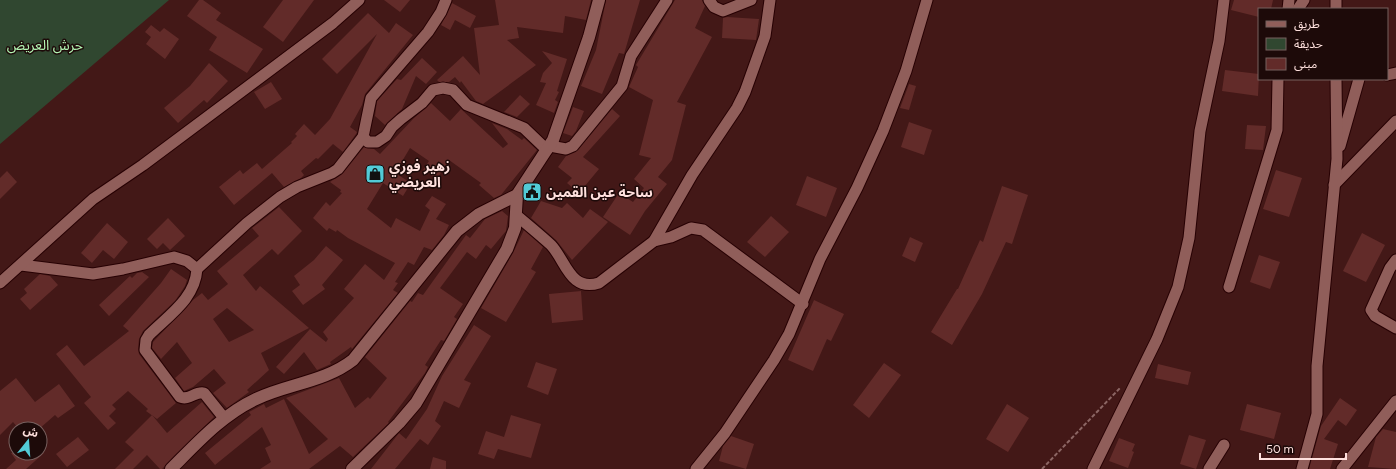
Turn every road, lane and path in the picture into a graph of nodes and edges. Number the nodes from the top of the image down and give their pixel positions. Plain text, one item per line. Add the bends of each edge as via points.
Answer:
1 (359, 0) edge
2 (446, 0) edge
3 (599, 0) edge
4 (668, 0) edge
5 (709, 0) edge
6 (751, 0) edge
7 (770, 0) edge
8 (927, 0) edge
9 (1224, 0) edge
10 (1278, 80) edge
11 (1336, 80) edge
12 (1359, 80) edge
13 (1396, 121) edge
14 (363, 137) junction
15 (549, 148) junction
16 (1337, 159) junction
17 (1334, 185) junction
18 (517, 195) junction
19 (516, 215) junction
20 (654, 241) junction
21 (1396, 260) edge
22 (21, 265) junction
23 (197, 269) junction
24 (0, 283) edge
25 (1229, 287) dead end
26 (802, 304) junction
27 (1396, 328) edge
28 (1123, 382) dead end
29 (1396, 401) edge
30 (224, 418) junction
31 (1224, 445) dead end
32 (171, 469) edge
33 (352, 469) edge
34 (696, 469) edge
35 (1042, 469) edge
36 (1093, 469) edge
37 (1209, 469) edge
38 (1302, 469) edge
39 (1342, 469) edge

1 - 22 street via 328,27 144,165 93,199
2 - 14 street via 428,32 371,98
3 - 15 street via 589,37
4 - 15 street via 632,56 622,86 573,146 566,149
5 - 6 street via 714,7 723,11
7 - 20 street via 765,36 742,98 692,175
8 - 26 street via 906,71 887,121 857,188 820,259
9 - 36 street via 1219,41 1200,131 1189,238 1178,287 1156,339
10 - 25 street via 1277,130
11 - 16 street
12 - 16 street
13 - 17 street
14 - 15 street via 368,142 377,142 401,119 422,104 433,90 443,88 453,90 467,105 524,128
14 - 23 street via 338,169 297,186 280,197 247,222
15 - 18 street
16 - 17 street
17 - 38 street via 1317,366 1317,414
18 - 19 street
18 - 30 street via 479,214 457,231 361,351 344,367 322,377 257,398
19 - 20 street via 552,246 570,275 586,285 593,285 606,279
19 - 33 street via 515,228 507,249 416,403
20 - 26 street via 671,237 687,229 700,229
21 - 27 street via 1371,310 1375,316
22 - 23 street via 93,274 174,257 187,261
22 - 24 street
23 - 30 street via 197,278 192,290 182,304 149,335 145,350 180,397 187,398 204,393
26 - 34 street via 774,360 725,433
28 - 35 path
29 - 39 street
30 - 32 street
31 - 37 street

